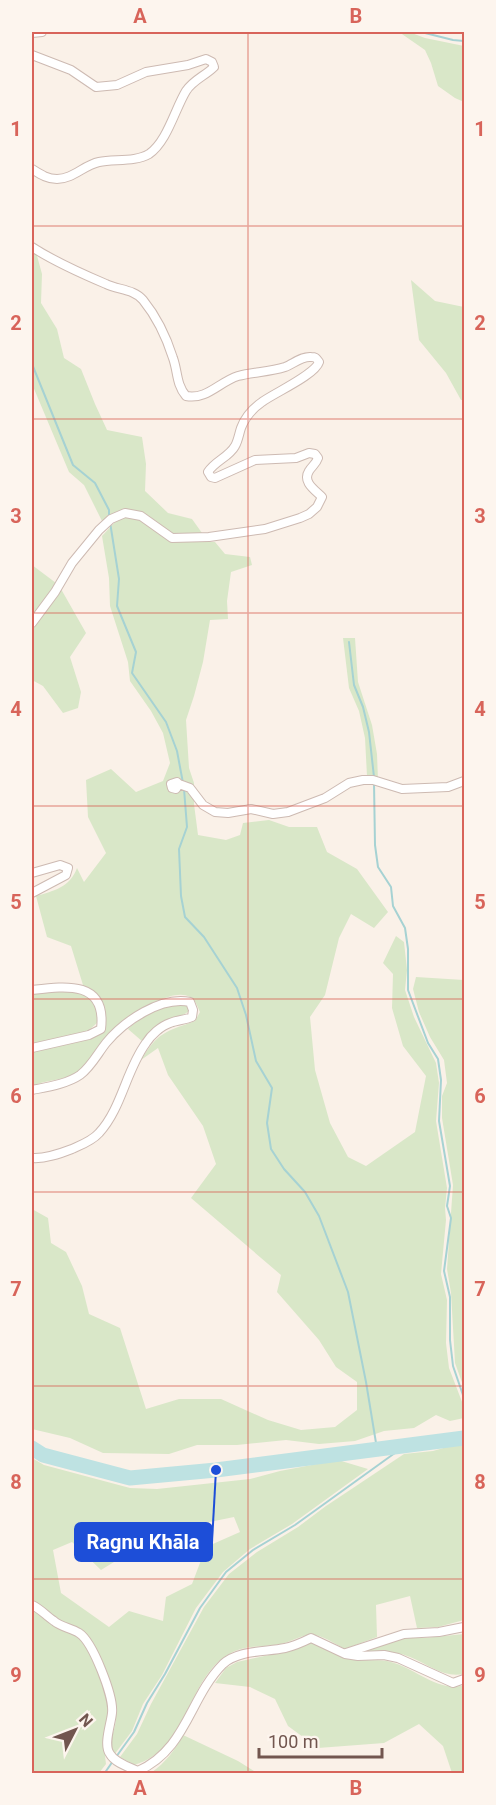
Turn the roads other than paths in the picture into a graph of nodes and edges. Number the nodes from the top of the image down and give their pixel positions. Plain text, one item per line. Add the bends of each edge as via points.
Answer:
1 (42, 32) edge
2 (32, 33) edge
3 (32, 55) edge
4 (32, 170) edge
5 (32, 247) edge
6 (32, 623) edge
7 (465, 781) edge
8 (179, 784) dead end
9 (32, 873) edge
10 (32, 893) edge
11 (32, 990) edge
12 (32, 1048) edge
13 (32, 1090) edge
14 (32, 1158) edge
15 (32, 1605) edge
16 (465, 1627) edge
17 (345, 1654) junction
18 (465, 1679) edge

1 - 2 street
3 - 4 street via 71,70 96,87 117,85 146,72 206,59 214,67 187,90 161,141 150,153 97,162 59,179
5 - 6 street via 63,265 140,297 174,358 180,390 186,396 197,398 238,376 315,358 319,362 312,371 252,410 236,446 208,472 215,478 255,460 315,454 317,462 306,477 322,496 317,507 300,518 265,529 209,537 172,538 141,516 125,513 111,519 72,563
7 - 8 street via 448,787 402,789 363,780 288,812 273,814 251,809 215,812 203,805 190,788
9 - 10 street via 60,866 68,868 66,875
11 - 12 street via 79,988 98,1000 102,1010 101,1029
13 - 14 street via 80,1075 108,1041 150,1010 181,1000 190,1002 192,1017 172,1022 146,1042 99,1134 67,1151
15 - 17 street via 89,1642 113,1709 109,1754 138,1771 167,1751 209,1683 232,1657 283,1649 311,1638
16 - 17 street via 391,1637
17 - 18 street via 384,1655 453,1683

